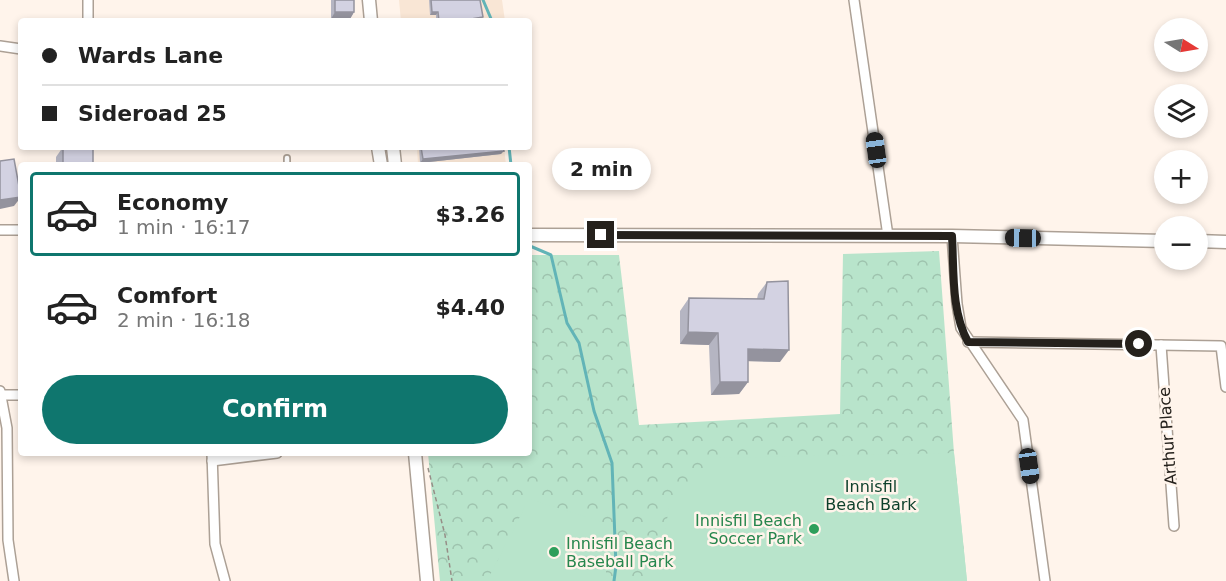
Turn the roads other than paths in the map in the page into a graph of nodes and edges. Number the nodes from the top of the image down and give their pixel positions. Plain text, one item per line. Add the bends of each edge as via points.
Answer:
1 (88, 0) edge
2 (369, 0) edge
3 (854, 0) edge
4 (88, 18) edge
5 (371, 18) edge
6 (0, 46) edge
7 (18, 49) edge
8 (287, 158) dead end
9 (287, 162) edge
10 (0, 230) edge
11 (18, 230) edge
12 (532, 235) edge
13 (888, 236) junction
14 (952, 236) junction
15 (1154, 241) edge
16 (1208, 241) edge
17 (1226, 242) edge
18 (968, 342) junction
19 (1161, 345) junction
20 (1226, 387) edge
21 (0, 393) edge
22 (18, 395) edge
23 (228, 456) edge
24 (415, 456) edge
25 (212, 457) edge
26 (1174, 526) dead end
27 (14, 581) edge
28 (225, 581) edge
29 (427, 581) edge
30 (1045, 581) edge

1 - 4 street
2 - 5 main road
3 - 13 street
6 - 7 street
8 - 9 lane
10 - 11 street
12 - 13 main road
13 - 14 main road
14 - 15 main road
14 - 18 street via 957,304
16 - 17 main road
18 - 19 street
18 - 30 street via 1023,420
19 - 20 street via 1221,346
19 - 26 street, Arthur Place
21 - 22 street
21 - 27 street via 7,428 8,540
23 - 25 street
24 - 29 main road
25 - 28 street via 215,544

